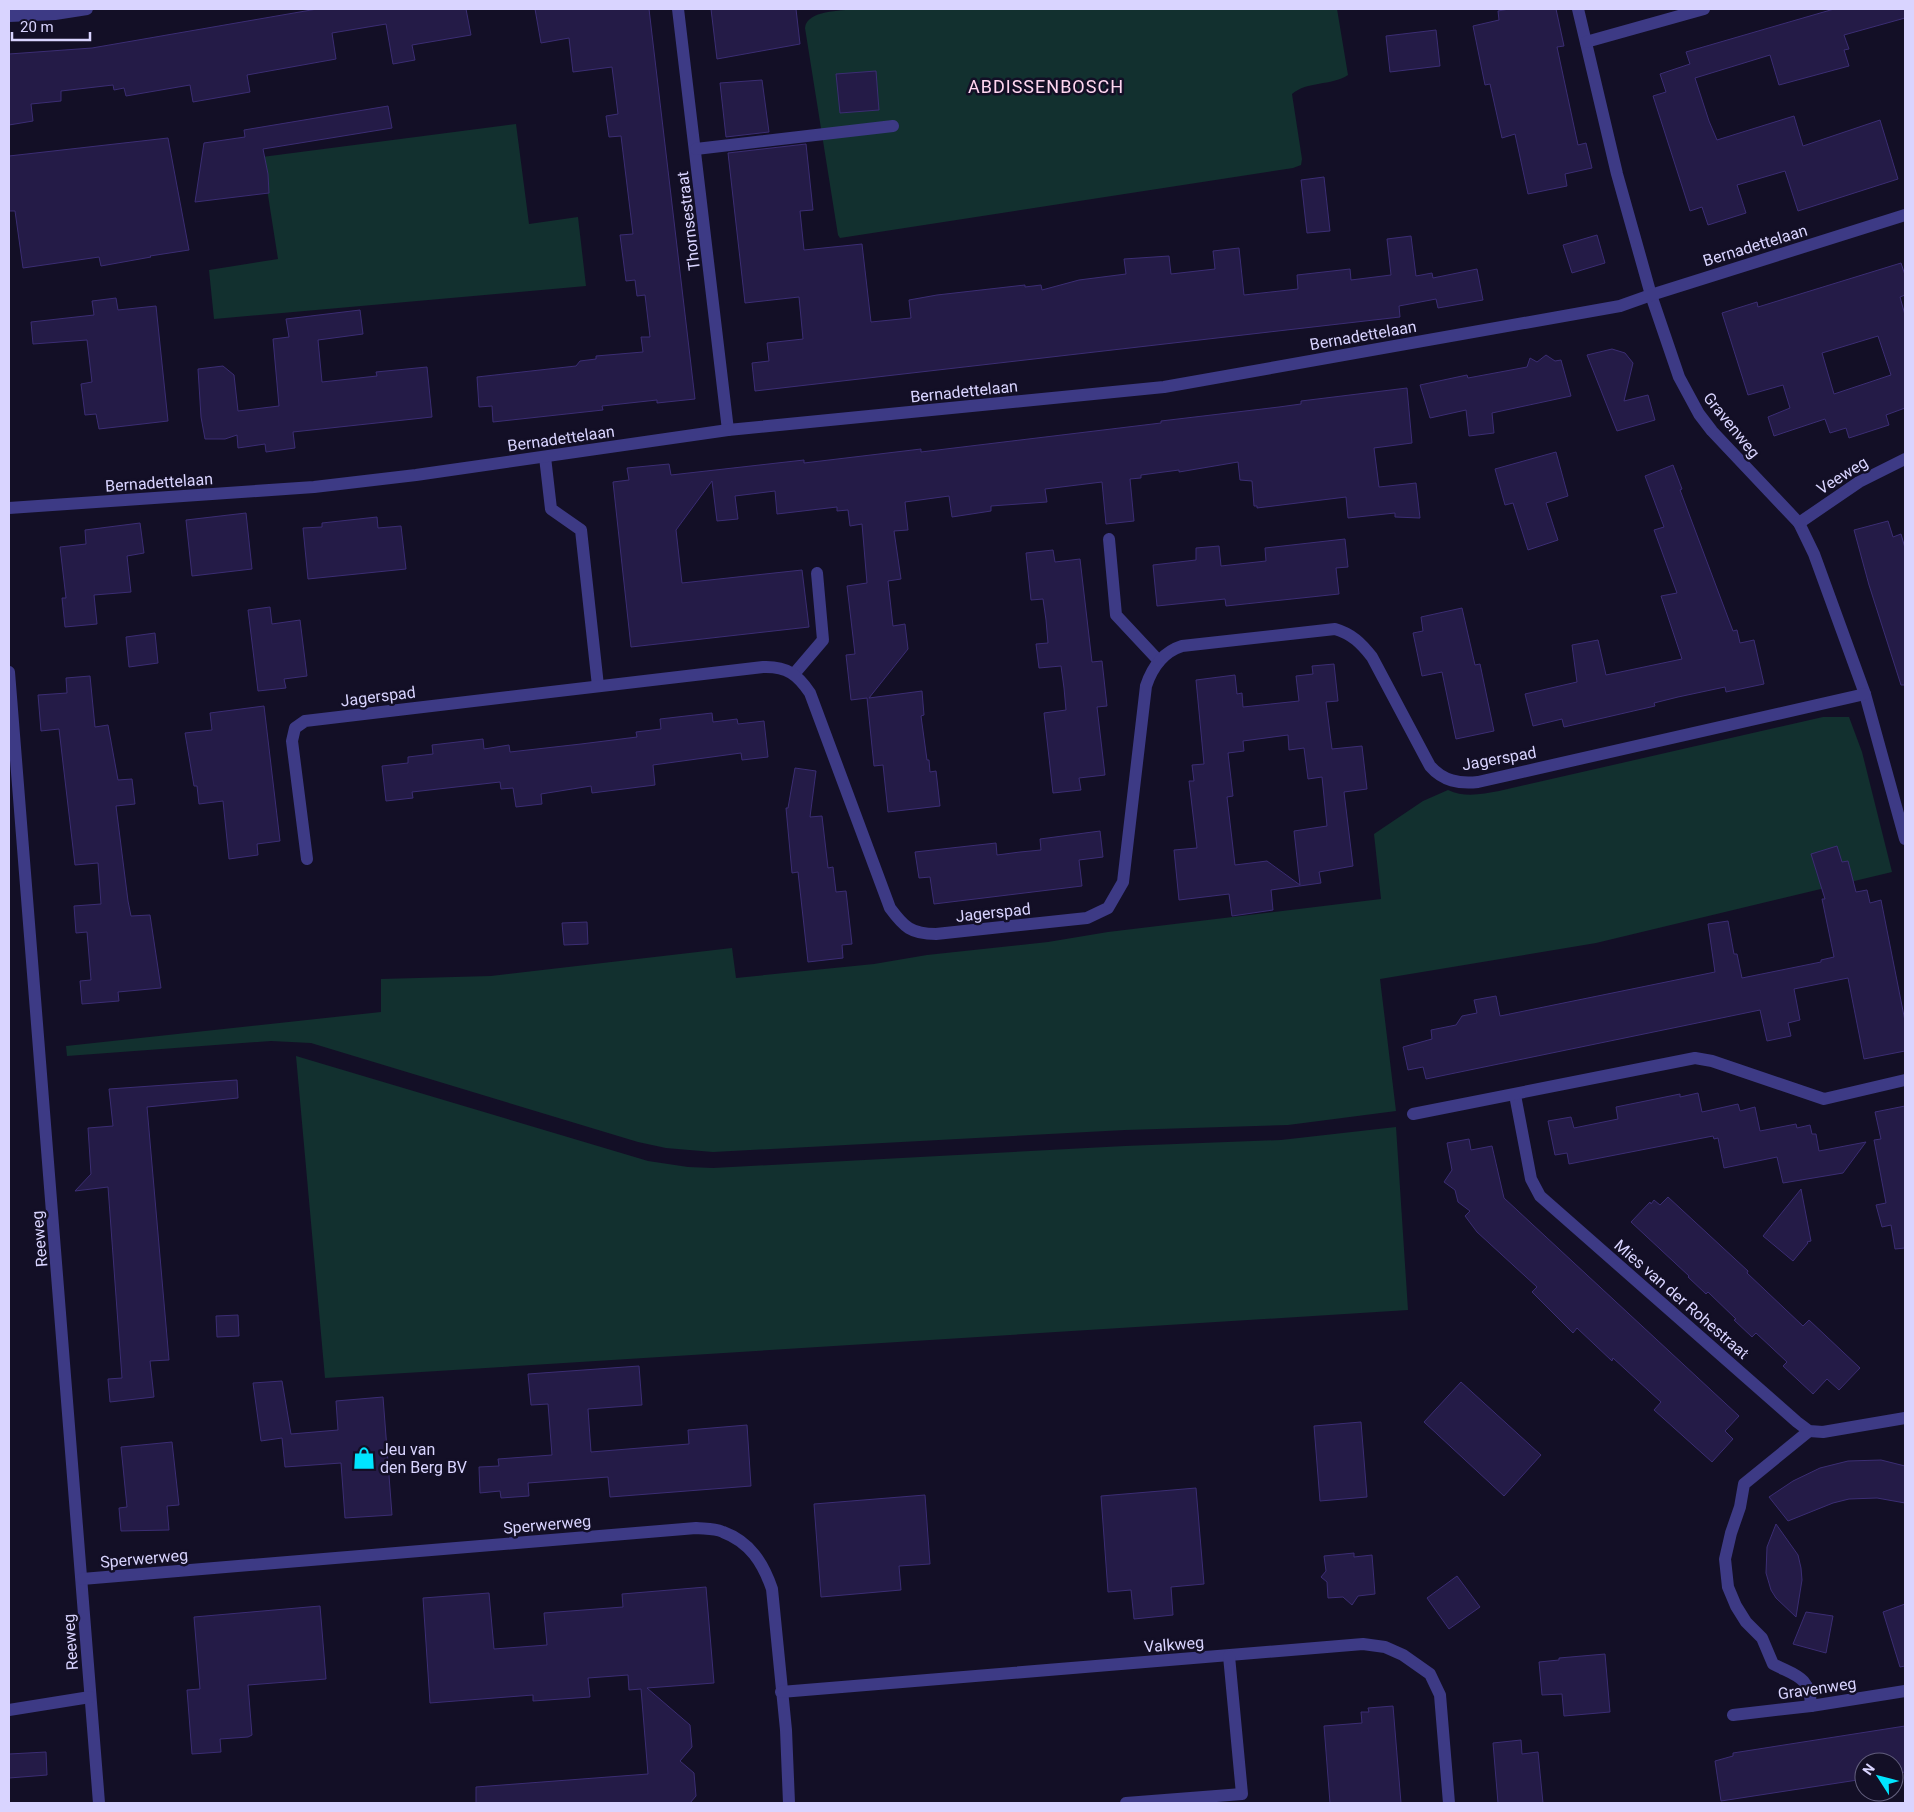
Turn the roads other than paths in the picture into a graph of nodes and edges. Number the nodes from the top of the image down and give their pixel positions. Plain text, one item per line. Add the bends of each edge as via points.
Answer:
1 (87, 9) edge
2 (678, 9) edge
3 (1578, 9) edge
4 (1704, 9) edge
5 (9, 16) edge
6 (1586, 42) junction
7 (893, 126) dead end
8 (696, 149) junction
9 (1905, 216) edge
10 (1651, 295) junction
11 (728, 430) junction
12 (545, 457) junction
13 (1905, 459) edge
14 (9, 508) edge
15 (1799, 523) junction
16 (1109, 539) dead end
17 (817, 573) dead end
18 (1159, 661) junction
19 (9, 672) edge
20 (794, 674) junction
21 (598, 686) junction
22 (1865, 694) junction
23 (1905, 839) edge
24 (307, 859) dead end
25 (1905, 1080) edge
26 (1515, 1095) junction
27 (1413, 1114) dead end
28 (1905, 1418) edge
29 (1809, 1430) junction
30 (82, 1579) junction
31 (1229, 1656) junction
32 (1905, 1691) edge
33 (782, 1692) junction
34 (90, 1697) junction
35 (1811, 1706) junction
36 (9, 1710) edge
37 (1733, 1715) dead end
38 (99, 1803) edge
39 (789, 1803) edge
40 (1126, 1803) edge
41 (1449, 1803) edge

1 - 5 street
2 - 8 street, Thornsestraat
3 - 6 street, Gravenweg
4 - 6 street
6 - 10 street, Gravenweg via 1617,174
7 - 8 street
8 - 11 street, Thornsestraat
9 - 10 street, Bernadettelaan
10 - 11 street, Bernadettelaan via 1620,306 1164,387
10 - 15 street, Gravenweg via 1679,377 1699,414
11 - 12 street, Bernadettelaan
12 - 14 street, Bernadettelaan via 314,487
12 - 21 street via 551,509 581,530
13 - 15 street, Veeweg via 1859,482
15 - 22 street, Gravenweg via 1814,554
16 - 18 street via 1116,616
17 - 20 street via 823,640
18 - 20 street, Jagerspad via 1146,686 1123,882 1108,908 1087,918 936,934 910,930 900,923 890,908 810,693
18 - 22 street, Jagerspad via 1182,646 1335,629 1345,632 1363,644 1372,657 1430,766 1440,775 1457,782 1478,782
19 - 30 street, Reeweg
20 - 21 street, Jagerspad via 776,667 764,667
21 - 24 street, Jagerspad via 305,721 295,728 292,741
22 - 23 street, Gravenweg
25 - 26 street via 1824,1099 1695,1058
26 - 27 street
26 - 29 street, Mies van der Rohestraat via 1531,1180 1540,1196
28 - 29 street via 1823,1432
29 - 35 street via 1744,1484 1725,1559 1728,1587 1736,1606 1762,1638 1773,1664 1798,1677 1809,1687
30 - 33 street, Sperwerweg via 686,1529 722,1531 740,1541 765,1568 772,1589
30 - 34 street, Reeweg
31 - 33 street, Valkweg
31 - 40 street via 1242,1794
31 - 41 street, Valkweg via 1363,1644 1385,1647 1403,1655 1430,1674 1440,1695
32 - 35 street, Gravenweg
33 - 39 street, Sperwerweg
34 - 36 street
34 - 38 street, Reeweg
35 - 37 street, Gravenweg

